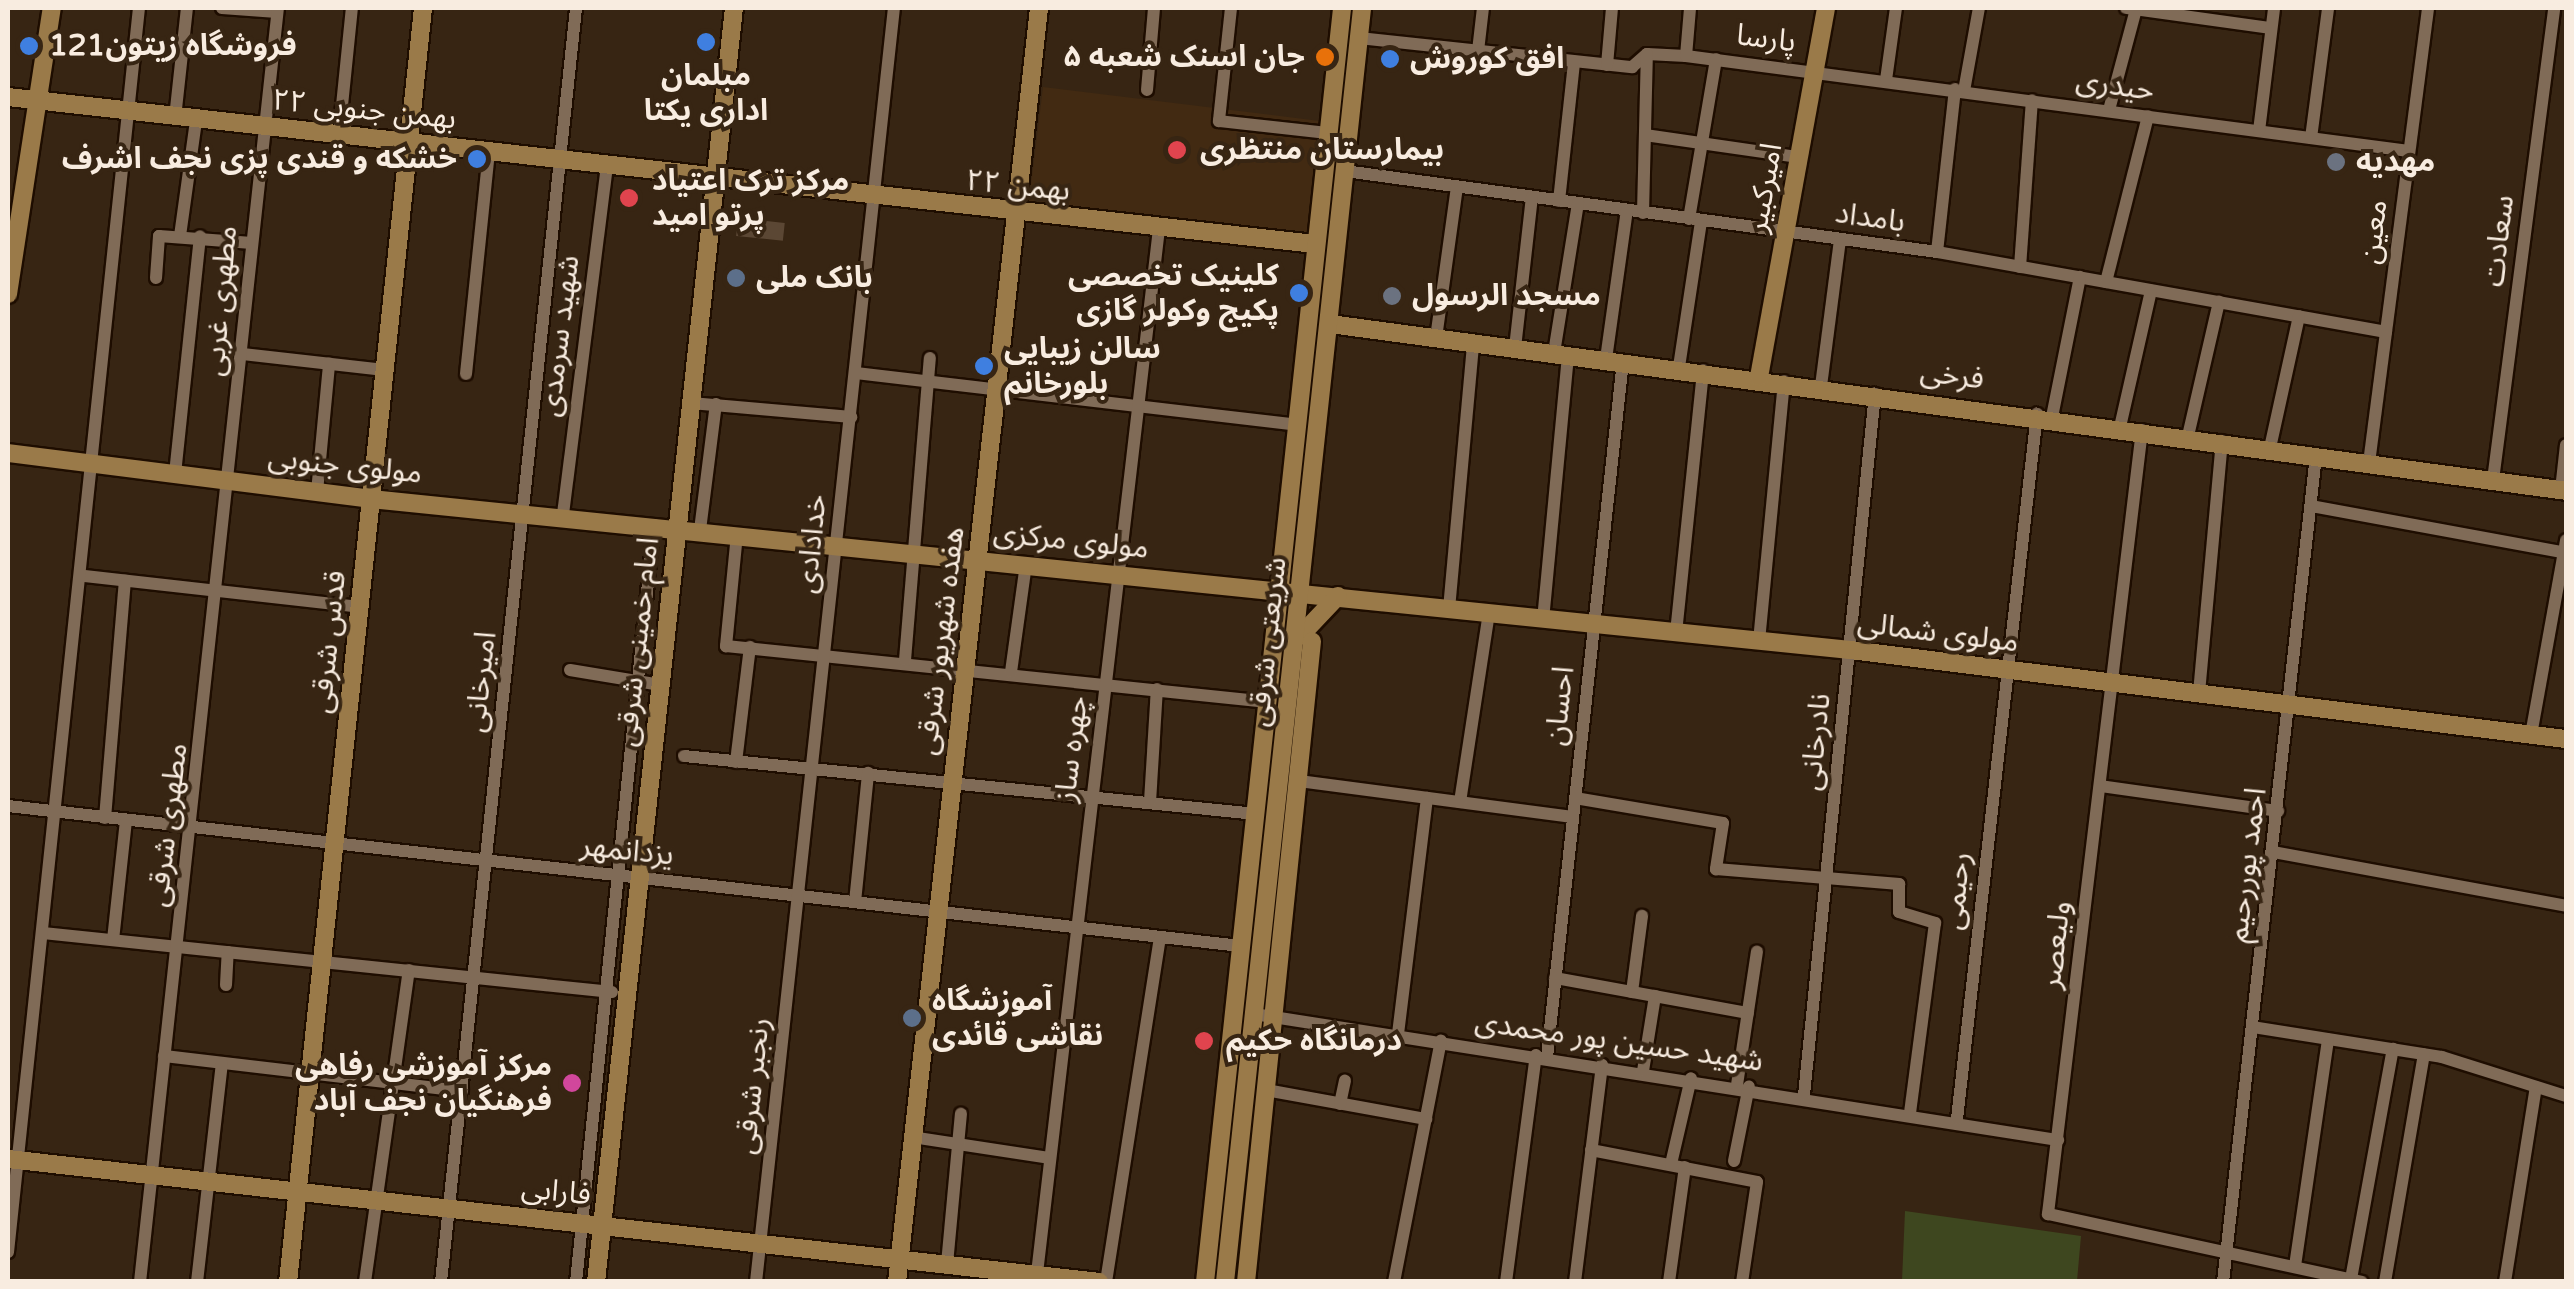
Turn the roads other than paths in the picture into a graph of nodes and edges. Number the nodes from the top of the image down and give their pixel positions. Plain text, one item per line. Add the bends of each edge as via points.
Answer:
1 (52, 8) edge
2 (139, 8) edge
3 (188, 8) edge
4 (222, 8) edge
5 (352, 8) edge
6 (423, 8) edge
7 (576, 8) edge
8 (734, 8) edge
9 (894, 8) edge
10 (1040, 8) edge
11 (1154, 8) edge
12 (1231, 8) edge
13 (1342, 8) edge
14 (1362, 8) edge
15 (1483, 8) edge
16 (1612, 8) edge
17 (1690, 8) edge
18 (1826, 8) edge
19 (1896, 8) edge
20 (1980, 8) edge
21 (2126, 8) edge
22 (2274, 8) edge
23 (2328, 8) edge
24 (2428, 8) edge
25 (2554, 8) edge
26 (2136, 9) edge
27 (277, 10) edge
28 (2271, 28) junction
29 (1359, 38) junction
30 (1478, 51) junction
31 (1647, 54) junction
32 (1686, 56) junction
33 (1716, 59) junction
34 (1574, 62) junction
35 (1607, 65) junction
36 (1814, 70) junction
37 (1886, 80) junction
38 (1146, 90) dead end
39 (1960, 90) junction
40 (8, 97) edge
41 (2032, 100) junction
42 (38, 101) junction
43 (2110, 110) junction
44 (130, 113) junction
45 (2148, 116) junction
46 (175, 118) junction
47 (196, 120) junction
48 (264, 127) junction
49 (2259, 131) junction
50 (1328, 133) junction
51 (339, 135) junction
52 (1644, 135) junction
53 (2311, 138) junction
54 (409, 142) junction
55 (1702, 144) junction
56 (489, 151) junction
57 (2410, 151) junction
58 (1798, 157) junction
59 (562, 159) junction
60 (607, 164) junction
61 (1345, 171) junction
62 (715, 176) junction
63 (1457, 187) junction
64 (1532, 197) junction
65 (874, 198) junction
66 (1559, 201) junction
67 (1578, 204) junction
68 (1627, 210) junction
69 (1643, 212) junction
70 (1016, 215) junction
71 (1695, 220) junction
72 (1159, 228) junction
73 (1785, 232) junction
74 (180, 236) junction
75 (200, 236) junction
76 (1840, 239) junction
77 (252, 242) junction
78 (1315, 244) junction
79 (1938, 252) junction
80 (2020, 267) junction
81 (2080, 277) junction
82 (156, 278) dead end
83 (2106, 282) junction
84 (8, 286) edge
85 (2151, 290) junction
86 (8, 294) edge
87 (2219, 302) junction
88 (2299, 316) junction
89 (1330, 324) junction
90 (2386, 332) junction
91 (1436, 338) junction
92 (1473, 343) junction
93 (1515, 348) junction
94 (242, 354) junction
95 (1561, 354) junction
96 (930, 358) dead end
97 (1615, 360) junction
98 (329, 364) junction
99 (1679, 368) junction
100 (385, 370) junction
101 (1702, 370) junction
102 (856, 373) junction
103 (466, 374) dead end
104 (1759, 377) junction
105 (1784, 381) junction
106 (928, 383) junction
107 (1821, 386) junction
108 (997, 392) junction
109 (1876, 394) junction
110 (691, 402) junction
111 (716, 404) junction
112 (1138, 405) junction
113 (2044, 416) junction
114 (851, 417) junction
115 (1297, 425) junction
116 (2120, 426) junction
117 (2142, 430) junction
118 (2188, 436) junction
119 (2222, 442) junction
120 (2566, 445) edge
121 (2270, 448) junction
122 (8, 454) edge
123 (2316, 455) junction
124 (2369, 462) junction
125 (96, 464) junction
126 (175, 474) junction
127 (2493, 480) junction
128 (229, 481) junction
129 (2564, 491) edge
130 (317, 492) junction
131 (1290, 492) junction
132 (1311, 496) junction
133 (371, 500) junction
134 (2311, 506) junction
135 (526, 510) junction
136 (562, 514) junction
137 (654, 525) junction
138 (678, 528) junction
139 (700, 530) junction
140 (737, 534) junction
141 (838, 544) junction
142 (2566, 548) edge
143 (908, 551) junction
144 (978, 558) junction
145 (1026, 564) junction
146 (1118, 574) junction
147 (84, 576) junction
148 (125, 581) junction
149 (1280, 589) junction
150 (218, 592) junction
151 (1301, 592) junction
152 (1338, 596) junction
153 (360, 607) junction
154 (1449, 608) junction
155 (1489, 613) junction
156 (1543, 620) junction
157 (1594, 624) junction
158 (1676, 632) junction
159 (1759, 641) junction
160 (1304, 644) junction
161 (750, 647) junction
162 (1850, 650) junction
163 (826, 652) junction
164 (905, 660) junction
165 (966, 666) junction
166 (1272, 666) junction
167 (1292, 668) junction
168 (2006, 669) junction
169 (570, 670) dead end
170 (1011, 672) junction
171 (639, 682) junction
172 (2113, 682) junction
173 (1105, 683) junction
174 (661, 685) junction
175 (1157, 689) junction
176 (2198, 693) junction
177 (1268, 702) junction
178 (2291, 705) junction
179 (1295, 725) junction
180 (2531, 735) junction
181 (2566, 739) edge
182 (684, 756) dead end
183 (736, 762) junction
184 (813, 768) junction
185 (868, 774) junction
186 (952, 781) junction
187 (1299, 781) junction
188 (2100, 786) junction
189 (1091, 796) junction
190 (1427, 798) junction
191 (1575, 798) junction
192 (1150, 802) junction
193 (1460, 802) junction
194 (8, 806) edge
195 (2278, 811) junction
196 (57, 812) junction
197 (1256, 814) junction
198 (1573, 817) junction
199 (105, 818) junction
200 (126, 820) junction
201 (195, 828) junction
202 (335, 845) junction
203 (2274, 852) junction
204 (486, 861) junction
205 (620, 876) junction
206 (640, 878) junction
207 (1826, 882) junction
208 (799, 895) junction
209 (856, 902) junction
210 (2566, 906) edge
211 (936, 911) junction
212 (1642, 916) dead end
213 (1075, 930) junction
214 (43, 933) junction
215 (1160, 939) junction
216 (112, 940) junction
217 (1241, 946) junction
218 (179, 947) junction
219 (1757, 951) dead end
220 (228, 952) junction
221 (323, 960) junction
222 (409, 970) junction
223 (474, 975) junction
224 (1555, 978) junction
225 (226, 986) dead end
226 (1632, 992) junction
227 (618, 993) junction
228 (1654, 996) junction
229 (1748, 1013) junction
230 (1254, 1014) junction
231 (1274, 1016) junction
232 (2253, 1028) junction
233 (1398, 1034) junction
234 (2328, 1039) junction
235 (1440, 1041) junction
236 (2392, 1050) junction
237 (2424, 1054) junction
238 (164, 1056) junction
239 (1542, 1056) junction
240 (222, 1063) junction
241 (1602, 1065) junction
242 (1644, 1071) junction
243 (312, 1073) junction
244 (1691, 1078) junction
245 (1345, 1080) dead end
246 (393, 1084) junction
247 (1743, 1086) junction
248 (2536, 1088) junction
249 (1266, 1090) junction
250 (462, 1091) junction
251 (1804, 1094) junction
252 (2566, 1096) edge
253 (1340, 1104) junction
254 (1910, 1112) junction
255 (961, 1114) dead end
256 (1426, 1119) junction
257 (1957, 1119) junction
258 (912, 1137) junction
259 (2058, 1140) junction
260 (958, 1145) junction
261 (1591, 1150) junction
262 (1049, 1158) junction
263 (12, 1160) edge
264 (1734, 1161) dead end
265 (1678, 1166) junction
266 (148, 1174) junction
267 (207, 1181) junction
268 (300, 1191) junction
269 (376, 1199) junction
270 (449, 1208) junction
271 (592, 1224) junction
272 (761, 1243) junction
273 (2227, 1249) junction
274 (8, 1252) edge
275 (898, 1259) junction
276 (947, 1264) junction
277 (2295, 1266) junction
278 (1036, 1278) edge
279 (2357, 1280) edge
280 (140, 1282) edge
281 (197, 1282) edge
282 (288, 1282) edge
283 (365, 1282) edge
284 (440, 1282) edge
285 (576, 1282) edge
286 (596, 1282) edge
287 (756, 1282) edge
288 (897, 1282) edge
289 (1099, 1282) edge
290 (1106, 1282) edge
291 (1205, 1282) edge
292 (1226, 1282) edge
293 (1246, 1282) edge
294 (1394, 1282) edge
295 (1506, 1282) edge
296 (1574, 1282) edge
297 (1670, 1282) edge
298 (1742, 1282) edge
299 (2223, 1282) edge
300 (2385, 1282) edge
301 (2505, 1282) edge

1 - 42 street
2 - 44 street
3 - 46 street
4 - 27 street
5 - 51 street
6 - 54 street, قدس شرقی
7 - 59 street, امیرخانی
8 - 62 street, امام خمینی شرقی
9 - 65 street, خدادادی
10 - 70 street, هفده شهریور شرقی
11 - 38 street
12 - 50 street via 1219,121
13 - 50 street, شریعتی شرقی
14 - 29 street, شریعتی شرقی
15 - 30 street
16 - 35 street
17 - 32 street
18 - 36 street, امیرکبیر
19 - 37 street
20 - 39 street
21 - 26 street
22 - 28 street
23 - 53 street
24 - 57 street, معین
25 - 127 street, سعادت
26 - 28 street
26 - 43 street
27 - 48 street, مطهری غربی
28 - 49 street
29 - 30 street, پارسا
29 - 61 street, شریعتی شرقی
30 - 34 street, پارسا
31 - 32 street, پارسا
31 - 35 street, پارسا via 1632,67
31 - 52 street
32 - 33 street, پارسا
33 - 36 street, پارسا
33 - 55 street
34 - 35 street, پارسا
34 - 66 street
36 - 37 street, حیدری
36 - 58 street, امیرکبیر
37 - 39 street, حیدری
39 - 41 street, حیدری
39 - 79 street
40 - 42 street, ۲۲ بهمن جنوبی
41 - 43 street, حیدری
41 - 80 street
42 - 44 street, ۲۲ بهمن جنوبی
42 - 84 street
43 - 45 street, حیدری
44 - 46 street, ۲۲ بهمن جنوبی
44 - 125 street
45 - 49 street, حیدری
45 - 83 street
46 - 47 street, ۲۲ بهمن جنوبی
47 - 48 street, ۲۲ بهمن جنوبی
47 - 74 street
48 - 51 street, ۲۲ بهمن جنوبی
48 - 77 street, مطهری غربی
49 - 53 street, حیدری
50 - 78 street, شریعتی شرقی
51 - 54 street, ۲۲ بهمن جنوبی
52 - 55 street
52 - 69 street
53 - 57 street, حیدری
54 - 56 street, ۲۲ بهمن جنوبی
54 - 100 street, قدس شرقی
55 - 58 street
55 - 71 street
56 - 59 street, ۲۲ بهمن جنوبی
56 - 103 street
57 - 90 street, معین
58 - 73 street, امیرکبیر
59 - 60 street, ۲۲ بهمن جنوبی
59 - 135 street, امیرخانی
60 - 62 street, ۲۲ بهمن جنوبی
60 - 136 street, شهید سرمدی
61 - 63 street, بامداد
61 - 89 street, شریعتی شرقی
62 - 65 street, ۲۲ بهمن
62 - 110 street, امام خمینی شرقی
63 - 64 street, بامداد
63 - 91 street
64 - 66 street, بامداد
64 - 93 street
65 - 70 street, ۲۲ بهمن
65 - 102 street, خدادادی
66 - 67 street, بامداد
67 - 68 street, بامداد
67 - 95 street
68 - 69 street, بامداد
68 - 97 street, احسان
69 - 71 street, بامداد
70 - 72 street, ۲۲ بهمن
70 - 108 street, هفده شهریور شرقی
71 - 73 street, بامداد
71 - 99 street
72 - 78 street, ۲۲ بهمن
72 - 112 street, چهره ساز
73 - 76 street, بامداد
73 - 104 street, امیرکبیر
74 - 75 street
74 - 82 street via 160,236
75 - 77 street
75 - 126 street
76 - 79 street, بامداد
76 - 107 street
77 - 94 street, مطهری غربی
78 - 115 street, شریعتی شرقی
79 - 80 street, بامداد
80 - 81 street, بامداد
81 - 83 street, بامداد
81 - 113 street, رحیمی
83 - 85 street, بامداد
84 - 86 street
85 - 87 street, بامداد
85 - 116 street
87 - 88 street, بامداد
87 - 118 street
88 - 90 street, بامداد
88 - 121 street
89 - 91 street, فرخی
89 - 132 street, شریعتی شرقی
90 - 124 street, معین
91 - 92 street, فرخی
92 - 93 street, فرخی
92 - 154 street
93 - 95 street, فرخی
94 - 98 street
94 - 128 street, مطهری غربی
95 - 97 street, فرخی
95 - 156 street
96 - 106 street
97 - 99 street, فرخی
97 - 157 street, احسان
98 - 100 street
98 - 130 street
99 - 101 street, فرخی
100 - 133 street, قدس شرقی
101 - 104 street, فرخی
101 - 158 street
102 - 106 street
102 - 114 street, خدادادی
104 - 105 street, فرخی
105 - 107 street, فرخی
105 - 159 street
106 - 108 street
106 - 143 street
107 - 109 street, فرخی
108 - 112 street
108 - 144 street, هفده شهریور شرقی
109 - 113 street, فرخی
109 - 162 street, نادرخانی
110 - 111 street
110 - 138 street, امام خمینی شرقی
111 - 114 street
111 - 139 street
112 - 115 street
112 - 146 street, چهره ساز
113 - 116 street, فرخی
113 - 168 street, رحیمی
114 - 141 street, خدادادی
115 - 131 street, شریعتی شرقی
116 - 117 street, فرخی
117 - 118 street, فرخی
117 - 172 street, ولیعصر
118 - 119 street, فرخی
119 - 121 street, فرخی
119 - 176 street
120 - 129 street
121 - 123 street, فرخی
122 - 125 street, مولوی جنوبی
123 - 124 street, فرخی
123 - 134 street, احمد پوررحیم
124 - 127 street, فرخی
125 - 126 street, مولوی جنوبی
125 - 147 street
126 - 128 street, مولوی جنوبی
127 - 129 street, فرخی
128 - 130 street, مولوی جنوبی
128 - 150 street, مطهری شرقی
130 - 133 street, مولوی جنوبی
131 - 132 street
131 - 149 street, شریعتی شرقی
132 - 151 street, شریعتی شرقی
133 - 135 street, مولوی جنوبی
133 - 153 street, قدس شرقی
134 - 142 street
134 - 178 street, احمد پوررحیم
135 - 136 street, مولوی جنوبی
135 - 204 street, امیرخانی
136 - 137 street, مولوی جنوبی
137 - 138 street, مولوی جنوبی
137 - 171 street
138 - 139 street, مولوی مرکزی
138 - 174 street, امام خمینی شرقی
139 - 140 street, مولوی مرکزی
140 - 141 street, مولوی مرکزی
140 - 161 street via 726,646
141 - 143 street, مولوی مرکزی
141 - 163 street, خدادادی
142 - 180 street
143 - 144 street, مولوی مرکزی
143 - 164 street via 914,616
144 - 145 street, مولوی مرکزی
144 - 165 street, هفده شهریور شرقی
145 - 146 street, مولوی مرکزی
145 - 170 street
146 - 149 street, مولوی مرکزی
146 - 173 street, چهره ساز
147 - 148 street
147 - 196 street
148 - 150 street
148 - 199 street
149 - 151 street, مولوی مرکزی
149 - 166 street, شریعتی شرقی
150 - 153 street
150 - 201 street, مطهری شرقی
151 - 152 street, مولوی شمالی
151 - 160 street, شریعتی شرقی
152 - 154 street, مولوی شمالی
152 - 160 street via 1310,617
153 - 202 street, قدس شرقی
154 - 155 street, مولوی شمالی
155 - 156 street, مولوی شمالی
155 - 193 street
156 - 157 street, مولوی شمالی
157 - 158 street, مولوی شمالی
157 - 191 street, احسان
158 - 159 street, مولوی شمالی
159 - 162 street, مولوی شمالی
160 - 167 street, شریعتی شرقی
160 - 179 street
161 - 163 street
161 - 183 street
162 - 168 street, مولوی شمالی
162 - 207 street, نادرخانی
163 - 164 street
163 - 184 street, خدادادی
164 - 165 street
165 - 170 street
165 - 186 street, هفده شهریور شرقی
166 - 167 street
166 - 177 street, شریعتی شرقی
167 - 179 street, شریعتی شرقی
168 - 172 street, مولوی شمالی
168 - 257 street, رحیمی
169 - 171 street
170 - 173 street
171 - 174 street
171 - 205 street
172 - 176 street, مولوی شمالی
172 - 188 street, ولیعصر
173 - 175 street
173 - 189 street, چهره ساز
174 - 206 street, امام خمینی شرقی
175 - 177 street
175 - 192 street
176 - 178 street, مولوی شمالی
177 - 197 street, شریعتی شرقی
178 - 180 street, مولوی شمالی
178 - 195 street, احمد پوررحیم
179 - 187 street, شریعتی شرقی
179 - 230 street, شریعتی شرقی
180 - 181 street, مولوی شمالی
182 - 183 street
183 - 184 street
184 - 185 street
184 - 208 street, خدادادی
185 - 186 street
185 - 209 street
186 - 189 street
186 - 211 street, هفده شهریور شرقی
187 - 190 street
187 - 231 street, شریعتی شرقی
188 - 195 street
188 - 259 street, ولیعصر
189 - 192 street
189 - 213 street, چهره ساز
190 - 193 street
190 - 233 street
191 - 198 street, احسان
191 - 207 street via 1722,824 1716,868
192 - 197 street
193 - 198 street
194 - 196 street, یزدانمهر
195 - 203 street, احمد پوررحیم
196 - 199 street, یزدانمهر
196 - 214 street
197 - 217 street, شریعتی شرقی
198 - 224 street, احسان
199 - 200 street, یزدانمهر
200 - 201 street, یزدانمهر
200 - 216 street
201 - 202 street, یزدانمهر
201 - 218 street, مطهری شرقی
202 - 204 street, یزدانمهر
202 - 221 street, قدس شرقی
203 - 210 street
203 - 232 street, احمد پوررحیم
204 - 205 street, یزدانمهر
204 - 223 street, امیرخانی
205 - 206 street, یزدانمهر
205 - 227 street
206 - 208 street, یزدانمهر
206 - 227 street, امام خمینی شرقی
207 - 251 street, نادرخانی
207 - 254 street via 1899,884 1898,912 1935,923
208 - 209 street, یزدانمهر
208 - 272 street, رنجبر شرقی
209 - 211 street, یزدانمهر
211 - 213 street, یزدانمهر
211 - 258 street, هفده شهریور شرقی
212 - 226 street
213 - 215 street, یزدانمهر
213 - 262 street, چهره ساز
214 - 216 street
214 - 263 street
215 - 217 street, یزدانمهر
215 - 290 street
216 - 218 street
217 - 291 street, شریعتی شرقی
218 - 220 street
218 - 238 street, مطهری شرقی
219 - 229 street
220 - 221 street
220 - 225 street
221 - 222 street
221 - 243 street, قدس شرقی
222 - 223 street
222 - 246 street
223 - 227 street
223 - 250 street, امیرخانی
224 - 226 street
224 - 239 street, احسان
226 - 228 street
227 - 271 street, امام خمینی شرقی
228 - 229 street
228 - 242 street
229 - 247 street
230 - 231 street, شهید حسین پور محمدی
230 - 292 street, شریعتی شرقی
231 - 233 street, شهید حسین پور محمدی
231 - 249 street, شریعتی شرقی
232 - 234 street
232 - 273 street, احمد پوررحیم
233 - 235 street, شهید حسین پور محمدی
234 - 236 street
234 - 277 street
235 - 239 street, شهید حسین پور محمدی
235 - 256 street
236 - 237 street
236 - 279 street
237 - 248 street
237 - 300 street
238 - 240 street
238 - 266 street, مطهری شرقی
239 - 241 street, شهید حسین پور محمدی
239 - 295 street, احسان
240 - 243 street
240 - 267 street
241 - 242 street, شهید حسین پور محمدی
241 - 261 street
242 - 244 street, شهید حسین پور محمدی
243 - 246 street
243 - 268 street, قدس شرقی
244 - 247 street, شهید حسین پور محمدی
244 - 265 street
245 - 253 street
246 - 250 street
246 - 269 street
247 - 251 street, شهید حسین پور محمدی
247 - 264 street
248 - 252 street
248 - 301 street
249 - 253 street
249 - 293 street, شریعتی شرقی
250 - 270 street, امیرخانی
251 - 254 street, شهید حسین پور محمدی
253 - 256 street
254 - 257 street, شهید حسین پور محمدی
255 - 260 street
256 - 294 street
257 - 259 street, شهید حسین پور محمدی
258 - 260 street
258 - 275 street, هفده شهریور شرقی
259 - 273 street, ولیعصر via 2048,1214
260 - 262 street
260 - 276 street
261 - 265 street
261 - 296 street
262 - 278 street, چهره ساز
263 - 266 street, فارابی
263 - 274 street
265 - 297 street
265 - 298 street via 1756,1182
266 - 267 street, فارابی
266 - 280 street, مطهری شرقی
267 - 268 street, فارابی
267 - 281 street
268 - 269 street, فارابی
268 - 282 street, قدس شرقی
269 - 270 street, فارابی
269 - 283 street
270 - 271 street, فارابی
270 - 284 street, امیرخانی
271 - 272 street, فارابی
271 - 285 street
271 - 286 street, امام خمینی شرقی
272 - 275 street, فارابی
272 - 287 street, رنجبر شرقی
273 - 277 street
273 - 299 street, احمد پوررحیم
275 - 276 street, فارابی
275 - 288 street, هفده شهریور شرقی
276 - 278 street, فارابی
277 - 279 street
278 - 289 street, فارابی

